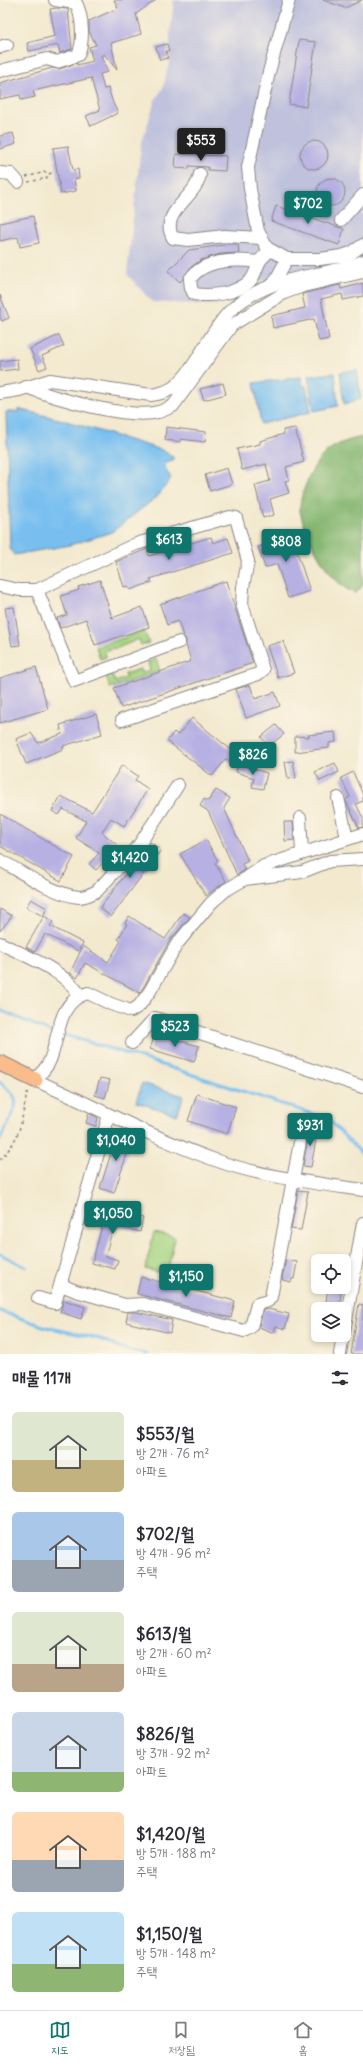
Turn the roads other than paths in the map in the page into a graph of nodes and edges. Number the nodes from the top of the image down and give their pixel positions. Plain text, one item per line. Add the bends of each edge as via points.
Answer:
1 (55, 0) edge
2 (289, 0) edge
3 (0, 71) edge
4 (0, 173) edge
5 (200, 174) dead end
6 (21, 182) road end
7 (363, 195) edge
8 (340, 220) dead end
9 (262, 238) junction
10 (363, 245) edge
11 (270, 250) junction
12 (287, 259) junction
13 (363, 261) edge
14 (259, 262) junction
15 (363, 272) edge
16 (274, 283) junction
17 (26, 387) junction
18 (0, 393) edge
19 (0, 586) edge
20 (37, 590) junction
21 (179, 642) dead end
22 (122, 720) dead end
23 (178, 785) dead end
24 (338, 798) dead end
25 (300, 818) dead end
26 (363, 834) edge
27 (347, 838) junction
28 (302, 852) junction
29 (363, 859) edge
30 (0, 860) edge
31 (245, 879) junction
32 (0, 943) edge
33 (80, 995) junction
34 (132, 1043) dead end
35 (0, 1063) edge
36 (35, 1080) junction
37 (363, 1087) edge
38 (109, 1115) junction
39 (303, 1126) dead end
40 (293, 1180) junction
41 (363, 1190) edge
42 (363, 1223) edge
43 (61, 1282) junction
44 (38, 1298) dead end
45 (349, 1302) edge
46 (343, 1342) edge
47 (340, 1354) edge

1 - 3 street via 76,4 80,10 82,47 78,55 57,62 47,60
2 - 9 street via 269,72 248,167 258,231
4 - 6 street via 11,174
5 - 9 street via 195,186 170,219 173,238
7 - 8 street
9 - 11 street
10 - 12 street via 342,256
11 - 12 street
11 - 14 street
12 - 16 street
13 - 16 street via 336,270
14 - 14 street via 240,260 202,267 190,279 191,288 194,294 202,295 217,295 239,289 257,271
15 - 17 street via 284,293 232,324 172,406 158,412 140,414 103,409 51,397
16 - 17 street via 229,312 183,377 173,388 162,393 151,395 61,380 50,380
17 - 18 street
19 - 20 street via 18,590
20 - 21 street via 74,681
20 - 22 street via 136,544 230,517 236,518 248,561 242,587 242,604 263,670 258,674
23 - 30 street via 138,845 97,891 88,896 78,897 43,885
24 - 27 street
25 - 28 street
26 - 27 street
27 - 28 street
28 - 31 street via 264,866
29 - 31 street via 330,861 302,872
31 - 33 street via 211,903 177,944 139,1006 131,1011 88,993
32 - 33 street via 50,969 74,986
33 - 36 street via 65,1010 50,1060
34 - 37 street via 155,1018
35 - 36 main road
36 - 38 street
38 - 40 street via 215,1160
38 - 43 street
39 - 40 street
40 - 41 street
40 - 43 street via 272,1297 257,1304 251,1327 244,1331 144,1304 125,1305 76,1291
42 - 45 street
43 - 44 street via 55,1303
46 - 47 street

